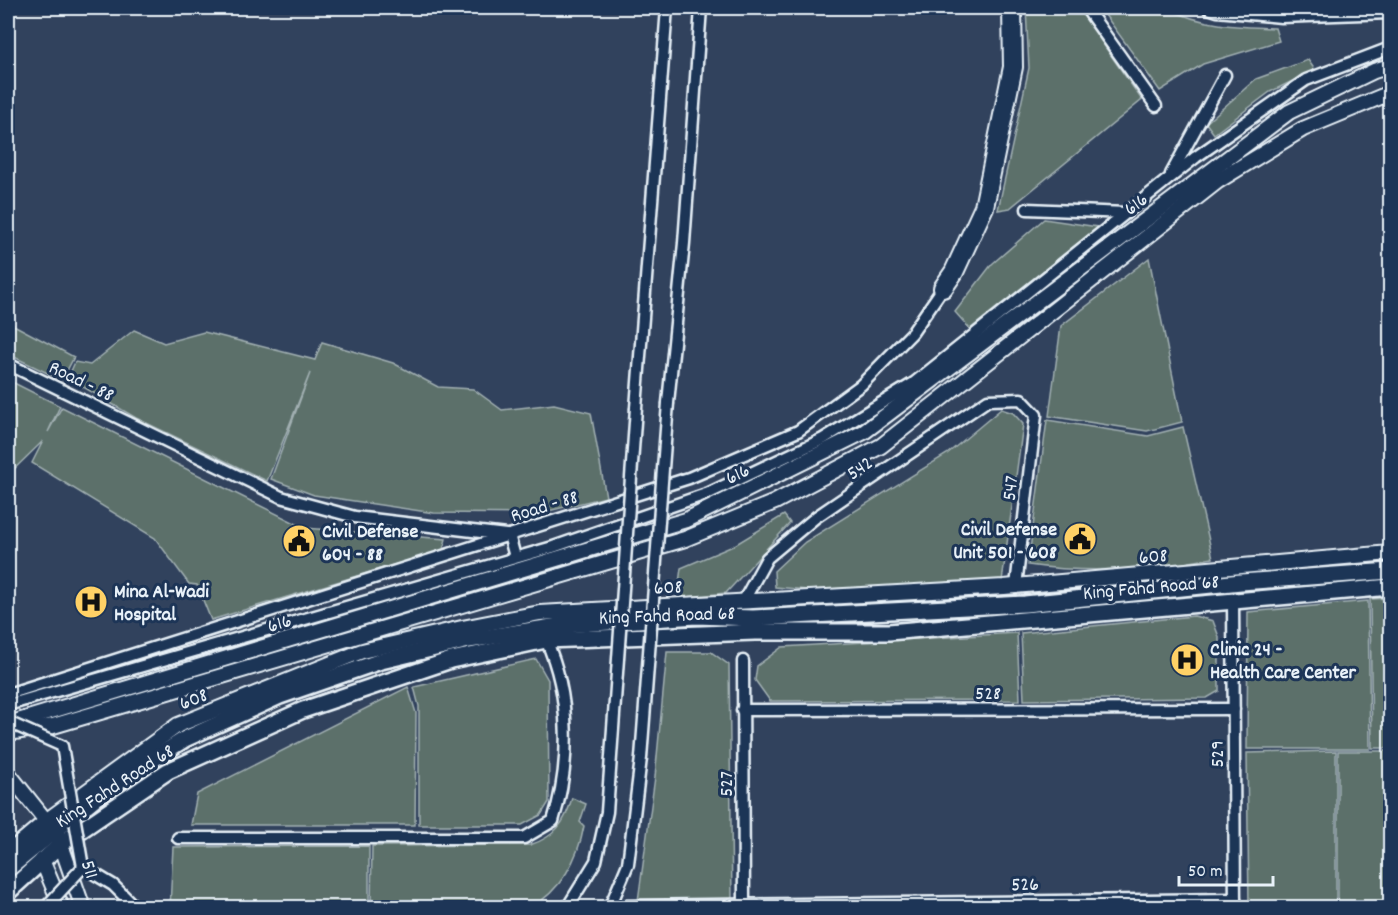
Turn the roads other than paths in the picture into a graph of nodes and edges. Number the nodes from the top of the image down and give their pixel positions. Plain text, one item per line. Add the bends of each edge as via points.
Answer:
1 (667, 8) edge
2 (701, 8) edge
3 (1012, 8) edge
4 (1086, 8) edge
5 (1208, 8) edge
6 (1390, 13) edge
7 (1390, 48) edge
8 (1390, 66) edge
9 (1224, 75) dead end
10 (1390, 93) edge
11 (1156, 106) dead end
12 (1168, 180) junction
13 (1027, 209) dead end
14 (1126, 213) junction
15 (943, 288) joint
16 (8, 364) edge
17 (1021, 399) joint
18 (509, 535) junction
19 (1390, 553) edge
20 (515, 557) junction
21 (1390, 572) edge
22 (1016, 586) junction
23 (1390, 587) edge
24 (1233, 600) junction
25 (743, 602) junction
26 (546, 640) junction
27 (743, 661) dead end
28 (8, 694) edge
29 (8, 705) edge
30 (1234, 709) junction
31 (742, 710) junction
32 (8, 723) edge
33 (8, 733) edge
34 (8, 773) edge
35 (54, 832) junction
36 (178, 838) dead end
37 (8, 853) edge
38 (42, 860) junction
39 (83, 867) junction
40 (8, 870) edge
41 (8, 892) edge
42 (1235, 903) edge
43 (744, 905) edge
44 (626, 906) dead end
45 (45, 908) edge
46 (62, 908) edge
47 (83, 908) edge
48 (136, 908) edge
49 (567, 908) edge
50 (606, 908) edge

1 - 49 street, bridge via 608,812 596,861
2 - 50 street, bridge via 641,758 628,864
3 - 15 highway via 1013,67 984,207
4 - 11 street
5 - 6 street via 1281,17
7 - 12 street via 1306,80
8 - 32 main road, 616 via 1289,112 864,432 687,520
9 - 12 street
10 - 33 main road, 616 via 1303,129 1218,181 881,446 775,502 685,539 52,726
12 - 14 street
13 - 14 street
14 - 20 street via 914,383 823,439 709,493
15 - 18 street, Road - 88 via 912,333 861,385 798,430 689,478
16 - 18 street, Road - 88 via 281,497 355,517
17 - 22 street, 547 via 1036,415
17 - 25 street, 542 via 988,400 816,517 768,558
18 - 20 street
18 - 28 street
19 - 22 main road, 608
20 - 29 street
21 - 35 main road, King Fahd Road 68 via 1241,582 1025,604 564,625 469,640 381,661 280,696 185,739 106,789
22 - 25 main road, 608
23 - 24 main road, King Fahd Road 68
24 - 26 main road, King Fahd Road 68 via 889,632 755,632
24 - 30 street, 529
25 - 35 main road, 608 via 540,613 362,651 178,725
26 - 35 main road, King Fahd Road 68 via 451,660 303,710 168,771
26 - 36 street via 561,680 566,754 561,796 553,821 524,838
27 - 31 street, 527
30 - 31 street, 528
30 - 42 street, 529
31 - 43 street, 527
32 - 39 street, bridge via 62,746
34 - 35 main road
35 - 37 main road, 608
35 - 38 main road, King Fahd Road 68
35 - 40 main road, King Fahd Road 68
35 - 47 main road, 511
38 - 41 main road, King Fahd Road 68
38 - 46 main road, 511
39 - 45 street, bridge
39 - 48 street via 113,885
42 - 43 street, 526
43 - 44 street, 526

